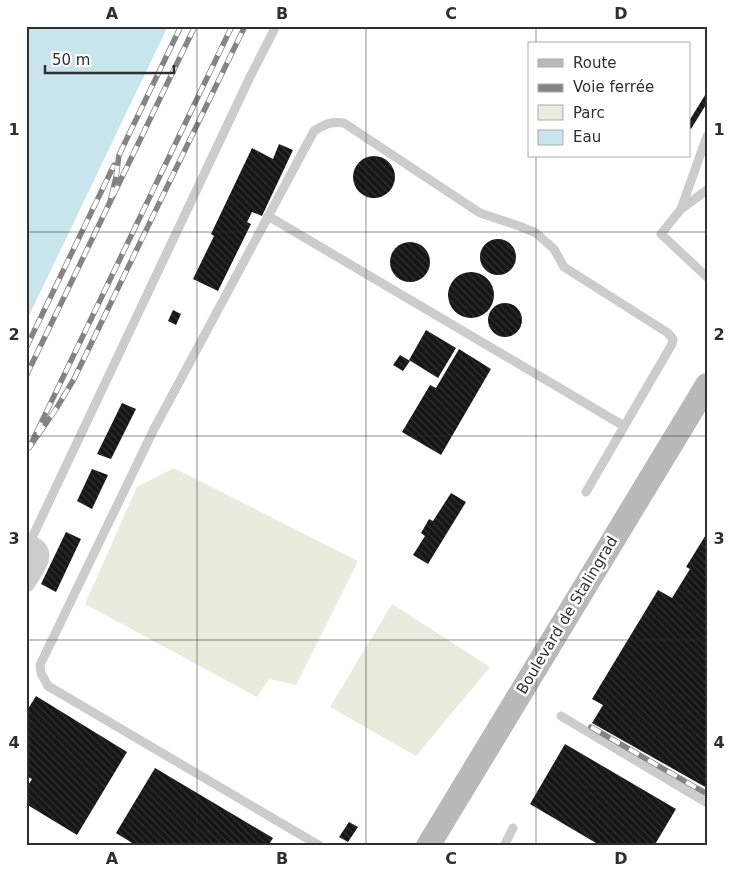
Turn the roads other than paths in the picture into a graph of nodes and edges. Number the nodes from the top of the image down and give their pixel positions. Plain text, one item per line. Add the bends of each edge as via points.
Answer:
1 (276, 26) edge
2 (707, 136) edge
3 (707, 190) edge
4 (680, 210) junction
5 (268, 216) junction
6 (707, 277) edge
7 (707, 384) edge
8 (624, 426) junction
9 (586, 492) dead end
10 (28, 544) edge
11 (26, 582) edge
12 (561, 716) dead end
13 (707, 802) edge
14 (513, 828) dead end
15 (320, 846) edge
16 (428, 846) edge
17 (504, 846) edge

1 - 10 lane
2 - 4 lane
3 - 4 lane
4 - 6 lane via 661,234
5 - 8 lane
5 - 8 lane via 314,131 333,121 344,123 480,213 536,233 554,249 564,267 668,332 672,339
5 - 15 lane via 154,429 40,665 48,686
7 - 16 main road, Boulevard de Stalingrad
8 - 9 lane
10 - 11 street via 36,547 40,558
12 - 13 lane
14 - 17 lane

